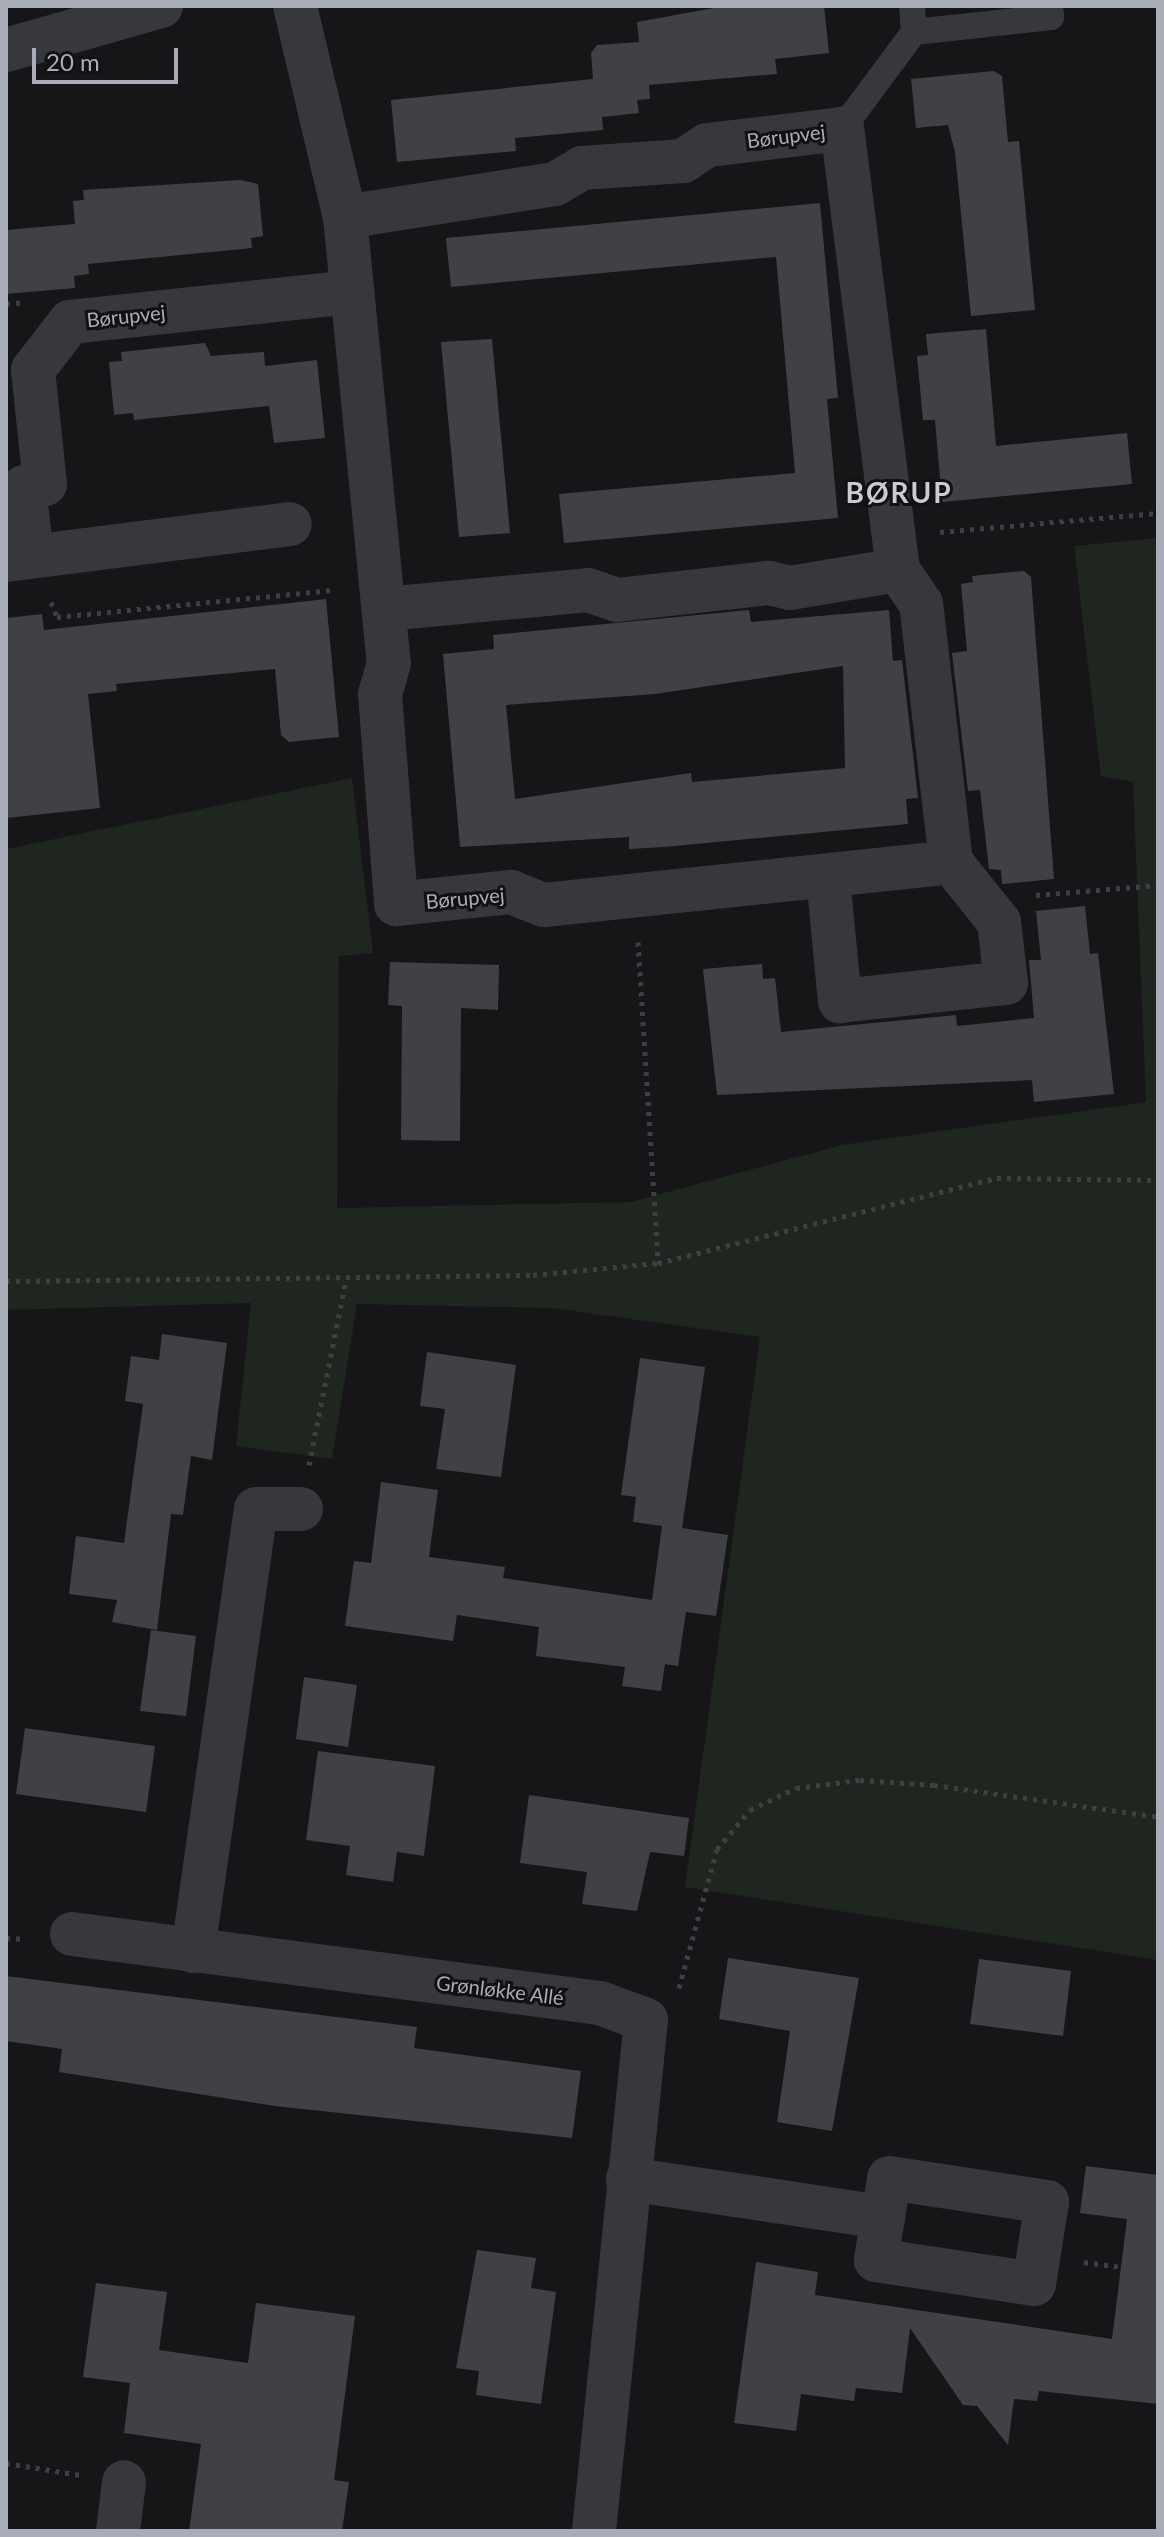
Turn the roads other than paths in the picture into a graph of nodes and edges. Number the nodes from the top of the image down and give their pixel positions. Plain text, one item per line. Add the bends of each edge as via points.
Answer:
1 (161, 6) edge
2 (295, 6) edge
3 (1050, 6) edge
4 (913, 19) edge
5 (6, 50) edge
6 (842, 129) junction
7 (345, 217) junction
8 (352, 292) junction
9 (290, 524) dead end
10 (896, 553) junction
11 (19, 558) edge
12 (384, 597) junction
13 (951, 862) junction
14 (828, 877) junction
15 (301, 1509) road end
16 (72, 1934) dead end
17 (193, 1951) junction
18 (628, 2179) junction
19 (883, 2217) junction
20 (124, 2482) road end
21 (118, 2531) edge
22 (594, 2531) edge

1 - 5 street
2 - 7 street, Børupvej
3 - 4 lane via 1051,17
4 - 6 lane
6 - 7 street, Børupvej via 707,145 683,161 582,168 555,184
6 - 10 street, Børupvej
7 - 8 street, Børupvej
8 - 11 street, Børupvej via 70,322 33,370 45,484 24,487
8 - 12 street, Børupvej
9 - 11 street
10 - 12 street via 790,588 769,583 617,600 588,590
10 - 13 street, Børupvej via 921,604
12 - 14 street, Børupvej via 389,663 380,694 396,904 511,892 544,905
13 - 14 street, Børupvej
13 - 14 street via 999,922 1006,983 840,1001
15 - 17 street via 256,1509
16 - 17 street, Grønløkke Allé
17 - 18 street, Grønløkke Allé via 600,2003 646,2020
18 - 19 street
18 - 22 street
19 - 19 street via 876,2260 1034,2284 1047,2202 889,2178
20 - 21 street

